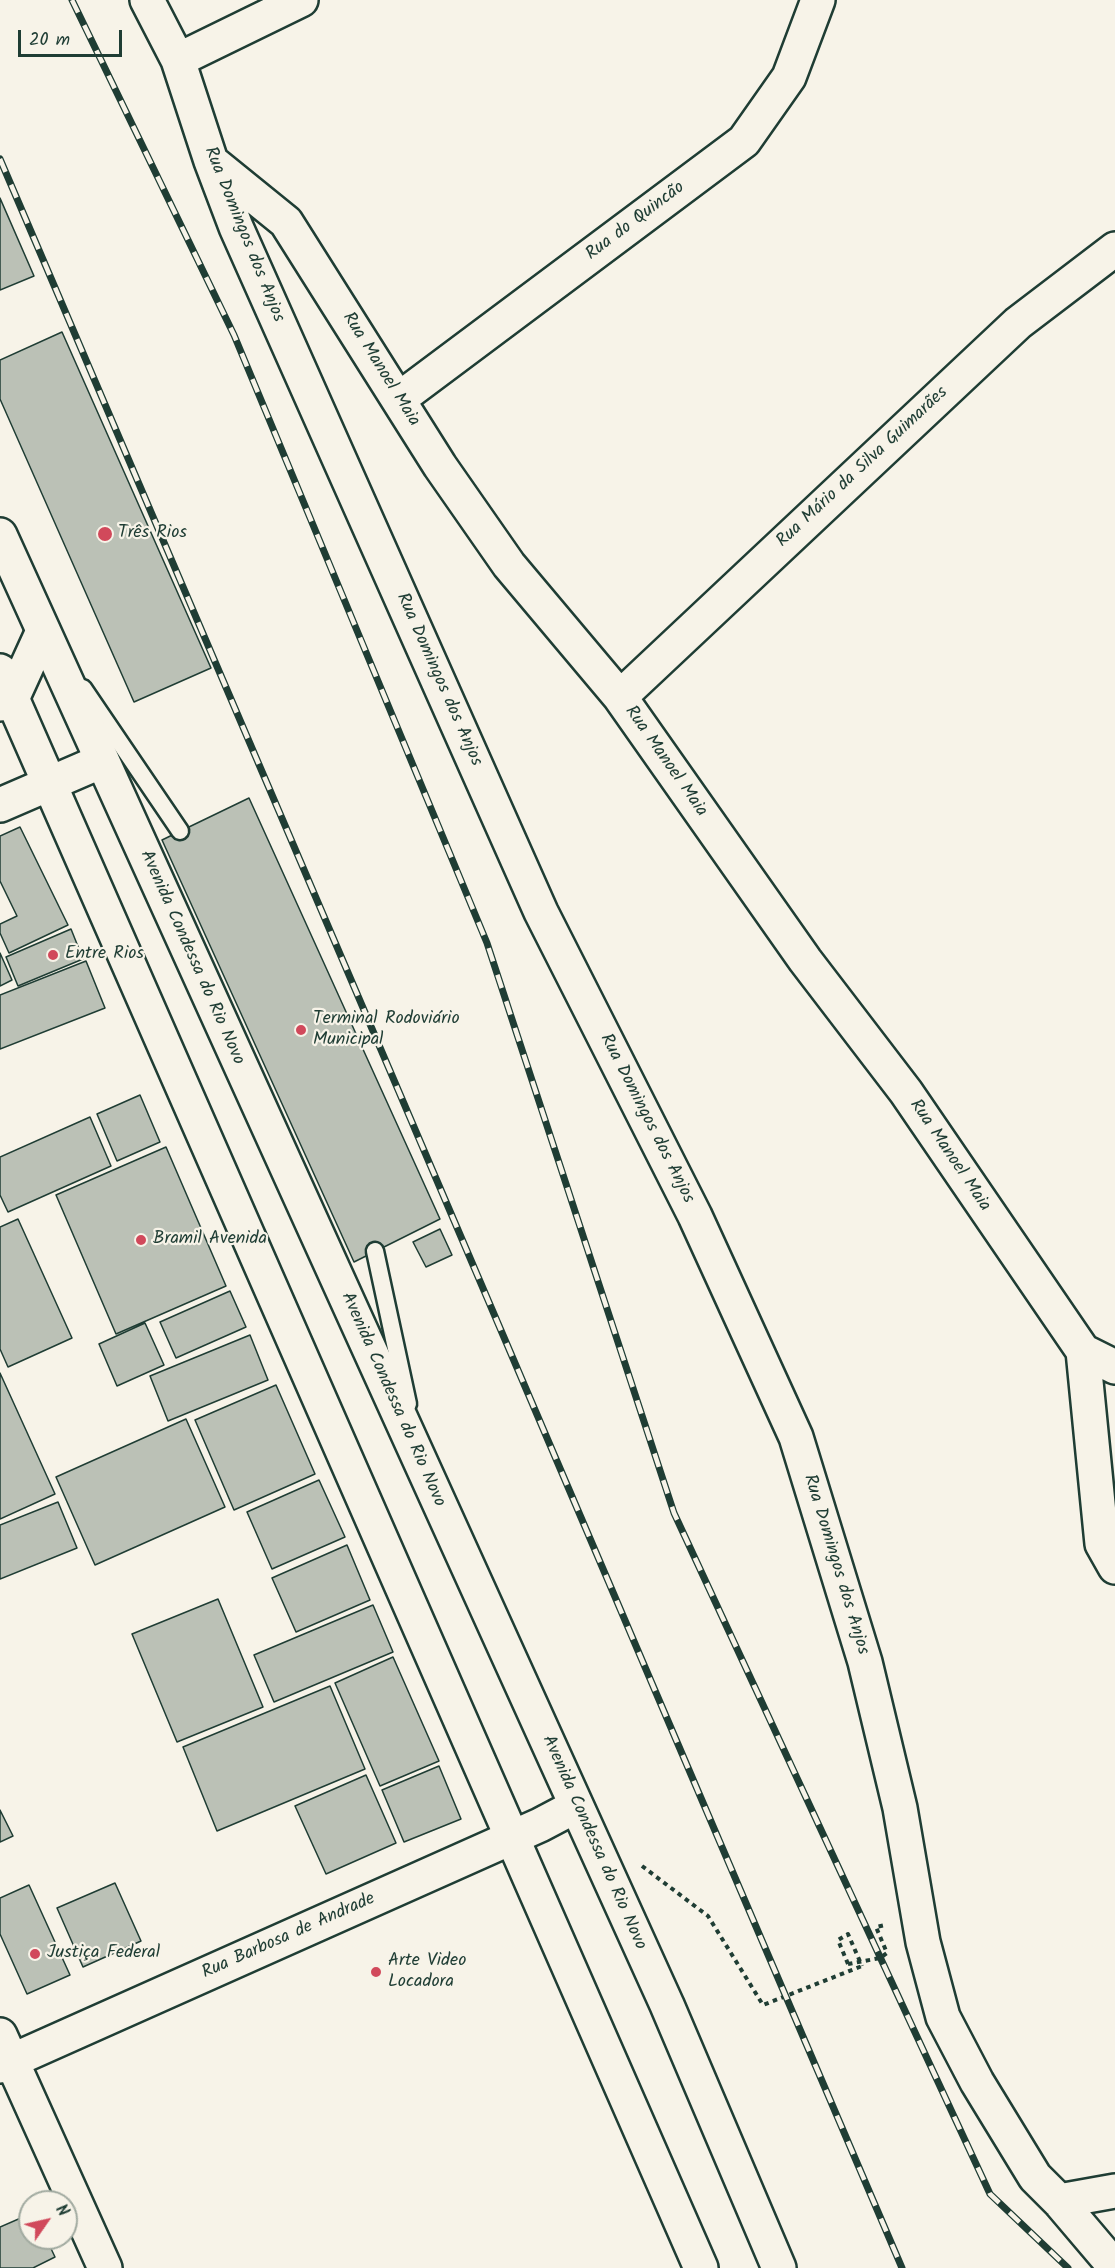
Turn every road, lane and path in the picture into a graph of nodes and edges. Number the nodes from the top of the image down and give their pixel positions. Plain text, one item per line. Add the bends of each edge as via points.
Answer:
1 (147, 0) edge
2 (301, 0) edge
3 (818, 0) edge
4 (178, 60) junction
5 (211, 161) junction
6 (1115, 249) edge
7 (399, 399) junction
8 (0, 535) edge
9 (41, 626) junction
10 (4, 691) edge
11 (620, 698) junction
12 (102, 761) junction
13 (50, 784) junction
14 (0, 805) edge
15 (180, 831) dead end
16 (375, 1251) dead end
17 (1083, 1351) junction
18 (1115, 1367) edge
19 (420, 1461) junction
20 (1115, 1566) edge
21 (576, 1806) junction
22 (512, 1838) junction
23 (641, 1865) dead end
24 (887, 1953) dead end
25 (4, 2054) edge
26 (1115, 2191) edge
27 (1059, 2201) junction
28 (1115, 2267) edge
29 (105, 2268) edge
30 (701, 2268) edge
31 (779, 2268) edge

1 - 4 street, Rua Domingos dos Anjos
2 - 4 street
3 - 7 street, Rua do Quincão via 789,77 744,141
4 - 5 street, Rua Domingos dos Anjos
5 - 7 street, Rua Manoel Maia via 286,222
5 - 27 street, Rua Domingos dos Anjos via 236,227 541,912 695,1216 796,1437 865,1662 900,1808 923,1942 944,2017 976,2082 1035,2177
6 - 11 street, Rua Mário da Silva Guimarães via 1018,323
7 - 11 street, Rua Manoel Maia via 509,565
8 - 9 street, Avenida Condessa do Rio Novo
9 - 10 street
9 - 12 street, Avenida Condessa do Rio Novo
9 - 15 lane
10 - 13 street
11 - 17 street, Rua Manoel Maia via 805,960 906,1092
12 - 13 street
12 - 19 street, Avenida Condessa do Rio Novo
13 - 14 street
13 - 22 street
16 - 19 lane
17 - 18 street, Rua Manoel Maia
17 - 20 street via 1102,1544
19 - 21 street, Avenida Condessa do Rio Novo
21 - 22 street, Rua Barbosa de Andrade
21 - 31 street, Avenida Condessa do Rio Novo via 667,2005
22 - 25 street, Rua Barbosa de Andrade
22 - 30 street
23 - 24 path, bridge via 708,1916 763,2006 862,1966 848,1934 838,1940 848,1964 880,1958
25 - 29 street
26 - 27 street
27 - 28 street, Rua Domingos dos Anjos

